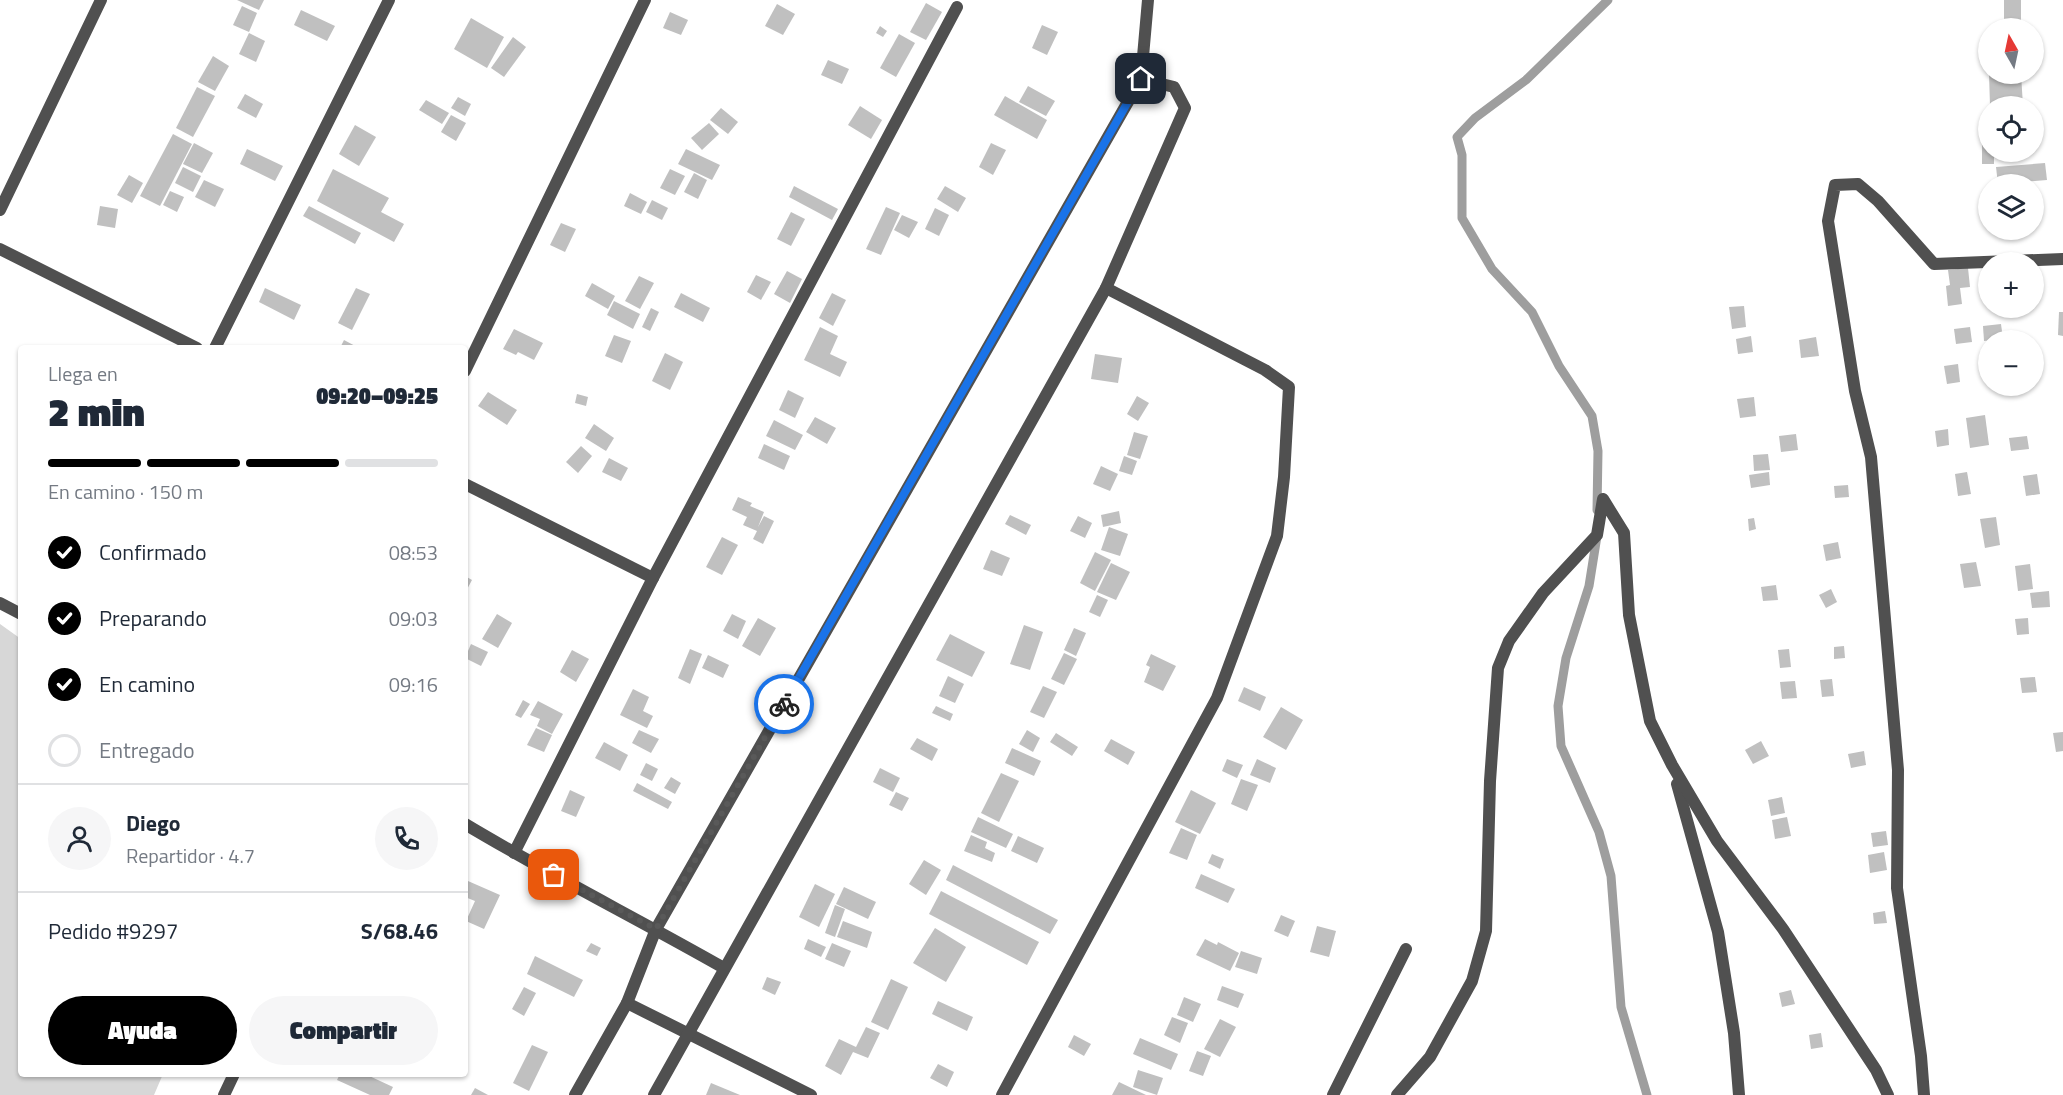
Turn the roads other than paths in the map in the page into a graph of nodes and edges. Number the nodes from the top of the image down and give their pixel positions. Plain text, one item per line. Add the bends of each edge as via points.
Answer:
1 (101, 0) edge
2 (389, 0) edge
3 (645, 0) edge
4 (1148, 0) edge
5 (957, 7) dead end
6 (1141, 79) junction
7 (0, 210) edge
8 (0, 249) edge
9 (2063, 259) edge
10 (1106, 288) junction
11 (191, 345) edge
12 (216, 345) edge
13 (468, 365) edge
14 (468, 485) edge
15 (653, 578) junction
16 (0, 603) edge
17 (18, 612) edge
18 (1672, 765) junction
19 (468, 826) edge
20 (514, 853) junction
21 (656, 929) junction
22 (1406, 950) dead end
23 (724, 968) junction
24 (627, 1003) junction
25 (687, 1033) junction
26 (233, 1077) edge
27 (224, 1095) edge
28 (575, 1095) edge
29 (654, 1095) edge
30 (811, 1095) edge
31 (1002, 1095) edge
32 (1333, 1095) edge
33 (1397, 1095) edge
34 (1739, 1095) edge
35 (1888, 1095) edge
36 (1924, 1095) edge

1 - 7 street
2 - 12 street
3 - 13 street
4 - 6 street
5 - 15 street
6 - 10 street via 1174,87 1185,108
6 - 21 street
8 - 11 street
9 - 36 street via 1934,264 1858,184 1835,185 1828,221 1855,391 1871,457 1898,770 1897,888
10 - 23 street
10 - 31 street via 1265,370 1289,387 1277,536 1217,698
14 - 15 street
15 - 20 street
16 - 17 street
18 - 33 street via 1650,722 1629,615 1624,533 1603,499 1597,535 1543,593 1509,641 1498,668 1486,931 1472,981 1430,1057
18 - 34 street via 1718,932
18 - 35 street via 1717,841 1783,929 1876,1070
19 - 20 street
20 - 21 street
21 - 23 street
21 - 24 street
22 - 32 street
23 - 25 street
24 - 25 street
24 - 28 street
25 - 29 street
25 - 30 street
26 - 27 street

